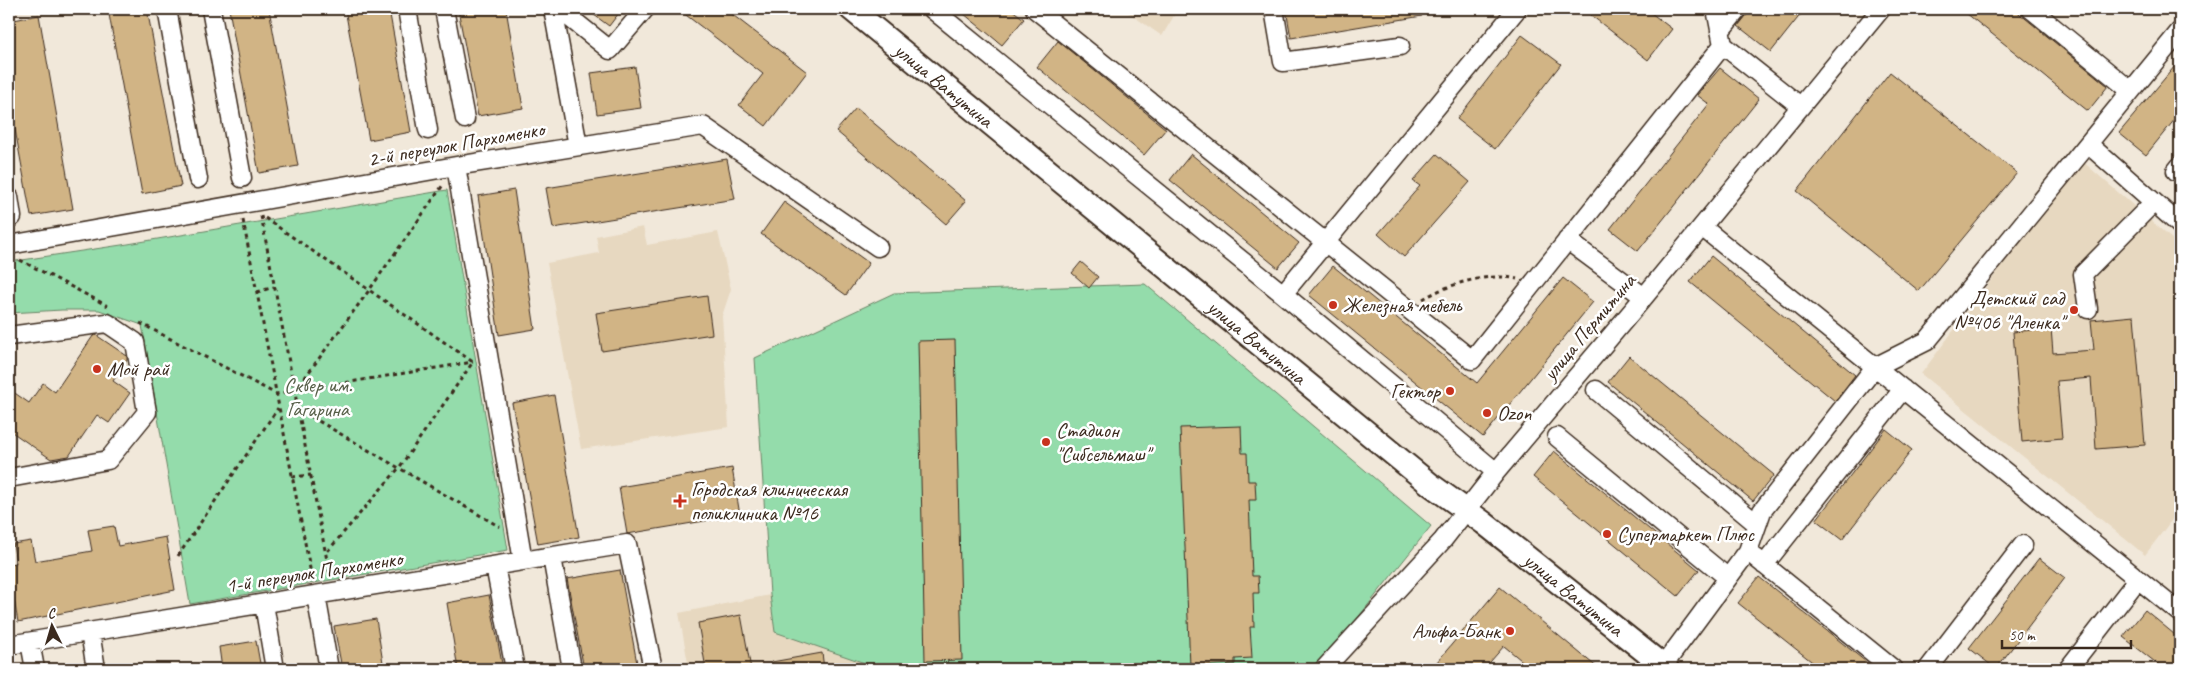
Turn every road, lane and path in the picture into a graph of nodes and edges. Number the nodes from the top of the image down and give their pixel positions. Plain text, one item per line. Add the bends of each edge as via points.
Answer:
1 (167, 9) edge
2 (212, 9) edge
3 (407, 9) edge
4 (444, 9) edge
5 (553, 9) edge
6 (559, 9) edge
7 (645, 9) edge
8 (851, 9) edge
9 (932, 9) edge
10 (1035, 9) edge
11 (1274, 9) edge
12 (1516, 9) edge
13 (1716, 9) edge
14 (1738, 9) edge
15 (1881, 9) edge
16 (2031, 9) edge
17 (2180, 31) edge
18 (1721, 38) junction
19 (1400, 46) dead end
20 (2131, 91) junction
21 (1800, 106) junction
22 (465, 119) dead end
23 (428, 130) dead end
24 (2088, 144) junction
25 (578, 146) junction
26 (456, 166) junction
27 (242, 178) dead end
28 (198, 179) dead end
29 (9, 197) edge
30 (2153, 203) junction
31 (240, 204) junction
32 (259, 208) junction
33 (12, 217) dead end
34 (2180, 225) edge
35 (1702, 227) junction
36 (1567, 240) junction
37 (1326, 242) junction
38 (9, 245) edge
39 (878, 246) dead end
40 (1532, 284) junction
41 (274, 287) junction
42 (370, 290) junction
43 (257, 292) junction
44 (1283, 294) junction
45 (1644, 298) junction
46 (2088, 309) dead end
47 (1412, 311) junction
48 (9, 336) edge
49 (480, 360) junction
50 (1875, 367) junction
51 (1903, 389) junction
52 (1596, 390) dead end
53 (294, 391) junction
54 (276, 394) junction
55 (279, 408) junction
56 (298, 408) junction
57 (1557, 437) dead end
58 (399, 468) junction
59 (1496, 472) junction
60 (310, 474) junction
61 (292, 477) junction
62 (9, 478) edge
63 (1466, 510) junction
64 (1757, 524) junction
65 (518, 537) junction
66 (2023, 545) dead end
67 (1748, 552) junction
68 (326, 553) junction
69 (178, 556) dead end
70 (552, 557) junction
71 (523, 561) junction
72 (1764, 565) junction
73 (495, 566) junction
74 (1728, 578) junction
75 (2138, 579) junction
76 (334, 592) junction
77 (316, 595) junction
78 (264, 604) junction
79 (2180, 613) edge
80 (90, 632) junction
81 (30, 642) junction
82 (9, 645) edge
83 (1665, 667) edge
84 (35, 669) edge
85 (96, 669) edge
86 (275, 669) edge
87 (329, 669) edge
88 (515, 669) edge
89 (572, 669) edge
90 (653, 669) edge
91 (1324, 669) edge
92 (1893, 669) edge
93 (1928, 669) edge
94 (2068, 669) edge

1 - 28 street
2 - 27 street
3 - 23 street
4 - 22 street
5 - 25 street
6 - 7 street via 610,50
8 - 63 main road, улица Ватутина via 1431,486
9 - 44 street
10 - 37 street
11 - 19 street via 1283,62
12 - 37 street
13 - 18 street
14 - 18 street
15 - 21 street, улица Пермитина
16 - 20 street
17 - 20 street
18 - 21 street
18 - 36 street
20 - 24 street
21 - 35 street, улица Пермитина
24 - 30 street
24 - 50 street via 1927,342
25 - 26 street, 2-й переулок Пархоменко
25 - 39 street, 2-й переулок Пархоменко via 703,126
26 - 32 street, 2-й переулок Пархоменко
26 - 42 path
26 - 49 street
29 - 33 street
30 - 34 street
30 - 46 street via 2084,274
31 - 32 street, 2-й переулок Пархоменко
31 - 38 street, 2-й переулок Пархоменко
31 - 43 path
32 - 41 path
32 - 42 path
35 - 45 street, улица Пермитина
35 - 50 street
36 - 40 street
36 - 45 street
37 - 44 street
37 - 47 street
40 - 47 path via 1507,276 1481,278 1433,293
40 - 47 street via 1472,360
41 - 43 path
41 - 53 path
42 - 49 path
42 - 53 path
43 - 54 path
44 - 59 street
45 - 59 street, улица Пермитина
48 - 62 street via 107,323 136,342 147,412 108,460
49 - 53 path
49 - 58 path
49 - 65 street
50 - 51 street
50 - 64 street via 1762,511
51 - 72 street
51 - 75 street
52 - 64 street
53 - 54 path
53 - 56 path
54 - 55 path
55 - 61 path
55 - 69 path
56 - 58 path
56 - 60 path
57 - 74 street
58 - 65 path
58 - 68 path
59 - 63 street, улица Пермитина
60 - 61 path
60 - 68 path
61 - 77 path
63 - 83 main road, улица Ватутина
63 - 91 street, улица Пермитина via 1443,540
64 - 67 street
65 - 71 street
66 - 93 street
67 - 72 street
67 - 74 street
68 - 76 path
70 - 71 street, 1-й переулок Пархоменко
70 - 89 street
70 - 90 street, 1-й переулок Пархоменко via 628,544
71 - 73 street, 1-й переулок Пархоменко
72 - 92 street
73 - 76 street, 1-й переулок Пархоменко
73 - 88 street
74 - 83 street
75 - 79 street
75 - 94 street
76 - 77 street, 1-й переулок Пархоменко
77 - 78 street, 1-й переулок Пархоменко
77 - 87 street
78 - 80 street, 1-й переулок Пархоменко
78 - 86 street
80 - 81 street, 1-й переулок Пархоменко
80 - 85 street
81 - 82 street, 1-й переулок Пархоменко
81 - 84 street

